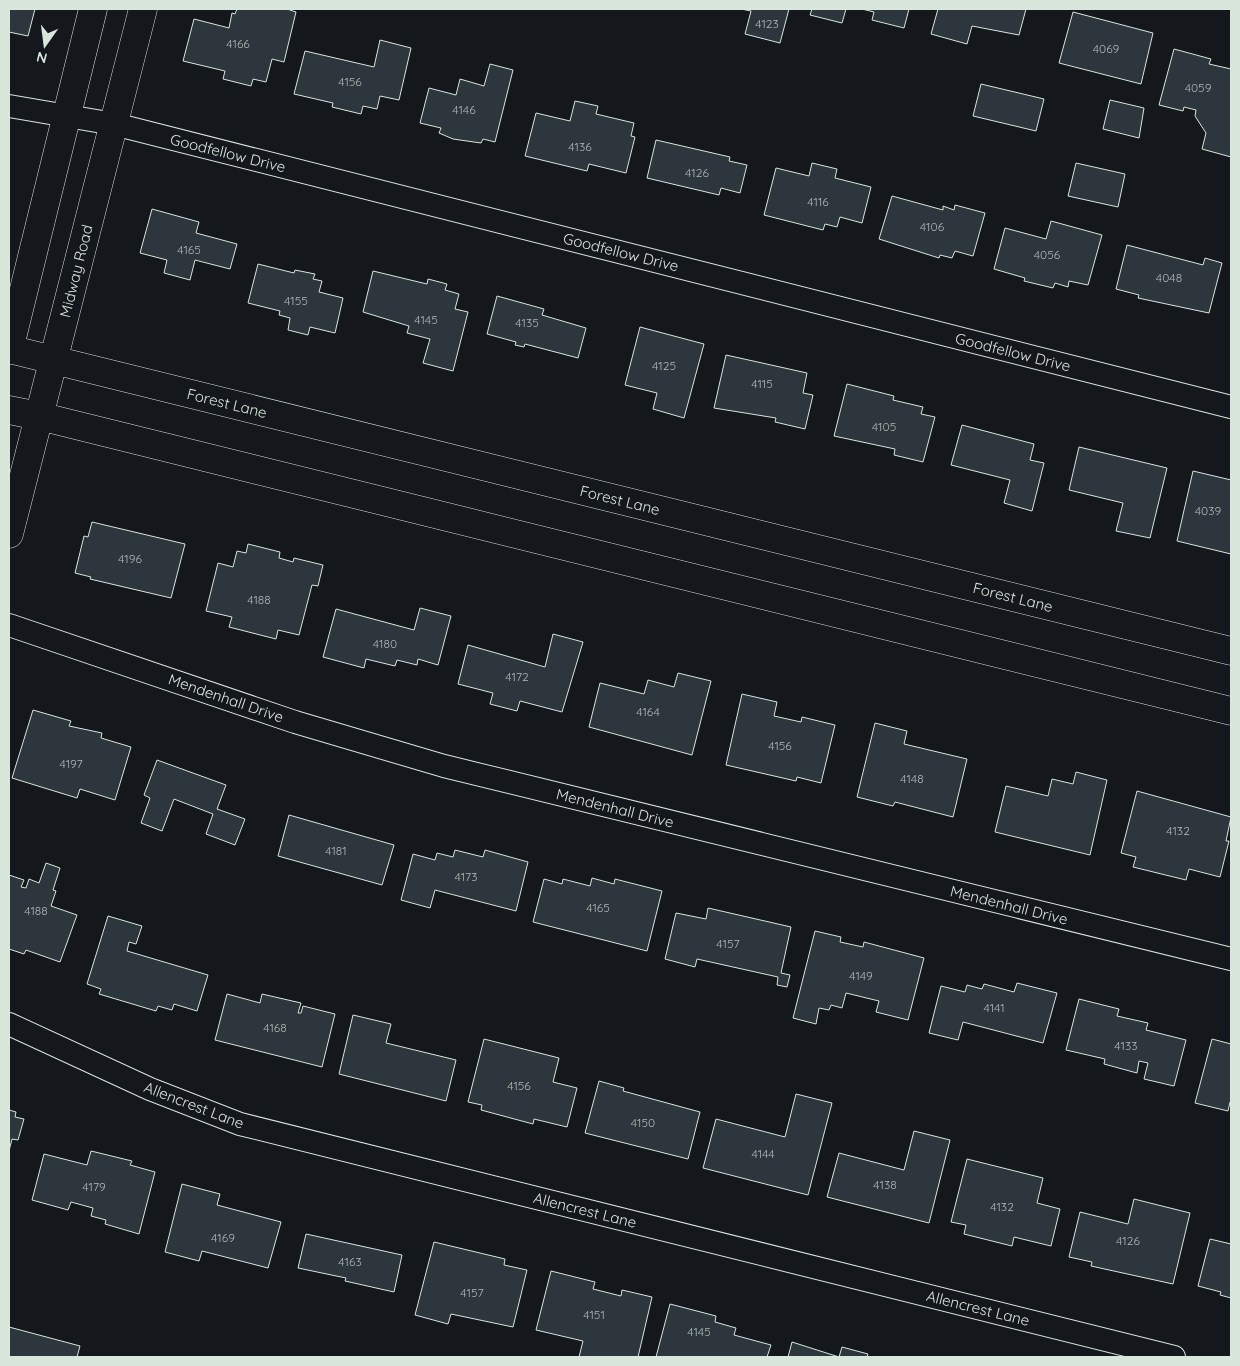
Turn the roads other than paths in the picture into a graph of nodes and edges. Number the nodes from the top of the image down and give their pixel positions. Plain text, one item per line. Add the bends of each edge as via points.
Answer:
1 (93, 9) edge
2 (143, 9) edge
3 (9, 106) edge
4 (67, 116) junction
5 (114, 124) junction
6 (9, 349) edge
7 (53, 360) junction
8 (1231, 407) edge
9 (9, 410) edge
10 (39, 416) junction
11 (9, 534) edge
12 (9, 625) edge
13 (1231, 651) edge
14 (1231, 711) edge
15 (1231, 959) edge
16 (9, 1024) edge
17 (1174, 1357) edge

1 - 4 main road
2 - 5 main road, Midway Road
3 - 4 street, Goodfellow Drive
4 - 5 street, Goodfellow Drive
4 - 6 main road
5 - 7 main road, Midway Road
5 - 8 street, Goodfellow Drive
6 - 7 main road, Forest Lane
7 - 10 main road, Midway Road
7 - 13 main road, Forest Lane
9 - 10 main road
10 - 11 main road, Midway Road
10 - 14 main road
12 - 15 street, Mendenhall Drive via 295,722 444,766
16 - 17 street, Allencrest Lane via 150,1089 240,1124

